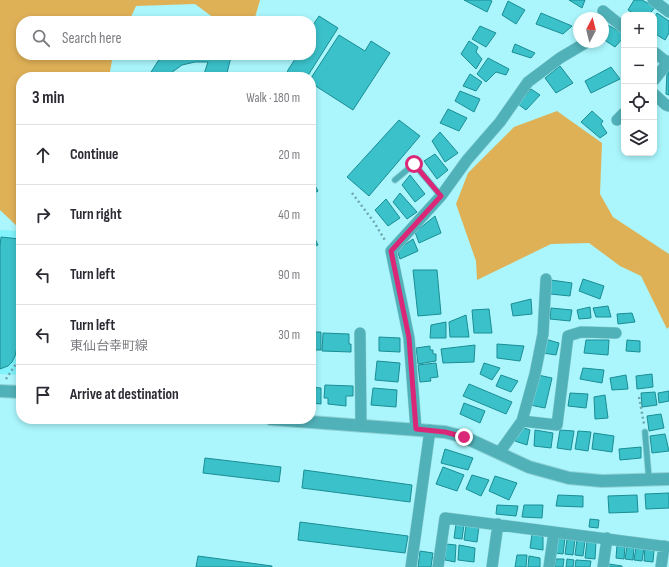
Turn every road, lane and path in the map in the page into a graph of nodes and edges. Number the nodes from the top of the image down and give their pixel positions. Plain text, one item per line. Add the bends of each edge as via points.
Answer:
1 (653, 0) edge
2 (603, 10) edge
3 (669, 12) edge
4 (621, 25) edge
5 (577, 48) edge
6 (657, 54) edge
7 (668, 62) edge
8 (657, 76) edge
9 (657, 97) edge
10 (669, 106) edge
11 (395, 180) dead end
12 (352, 193) dead end
13 (441, 196) junction
14 (391, 251) junction
15 (546, 279) dead end
16 (360, 333) dead end
17 (616, 333) dead end
18 (16, 364) edge
19 (6, 380) dead end
20 (0, 391) edge
21 (16, 392) edge
22 (639, 397) dead end
23 (522, 421) junction
24 (316, 422) edge
25 (361, 426) junction
26 (416, 429) junction
27 (430, 430) junction
28 (645, 432) joint
29 (499, 453) junction
30 (669, 479) edge
31 (650, 480) junction
32 (498, 524) junction
33 (554, 532) junction
34 (607, 538) junction
35 (666, 546) edge
36 (411, 567) edge
37 (438, 567) edge
38 (492, 567) edge
39 (549, 567) edge
40 (603, 567) edge
41 (661, 567) edge

1 - 3 street
2 - 4 street
5 - 13 street via 528,82 500,122 467,160
6 - 7 street
7 - 8 street
9 - 10 street
11 - 13 lane via 414,164
12 - 14 path via 374,222
13 - 14 street
14 - 26 street via 409,338
15 - 23 street via 543,334
16 - 25 street
17 - 23 street via 581,332 568,336 557,425
18 - 19 path
20 - 21 street
22 - 28 path
23 - 29 street
24 - 25 street
25 - 26 street
26 - 27 street
27 - 29 street via 464,437
27 - 36 street
28 - 31 lane
29 - 31 street via 529,467 569,478 602,481
30 - 31 street
32 - 33 street
32 - 37 street via 445,518
32 - 38 street
33 - 34 street
33 - 39 street
34 - 35 street
34 - 40 street
35 - 41 street

